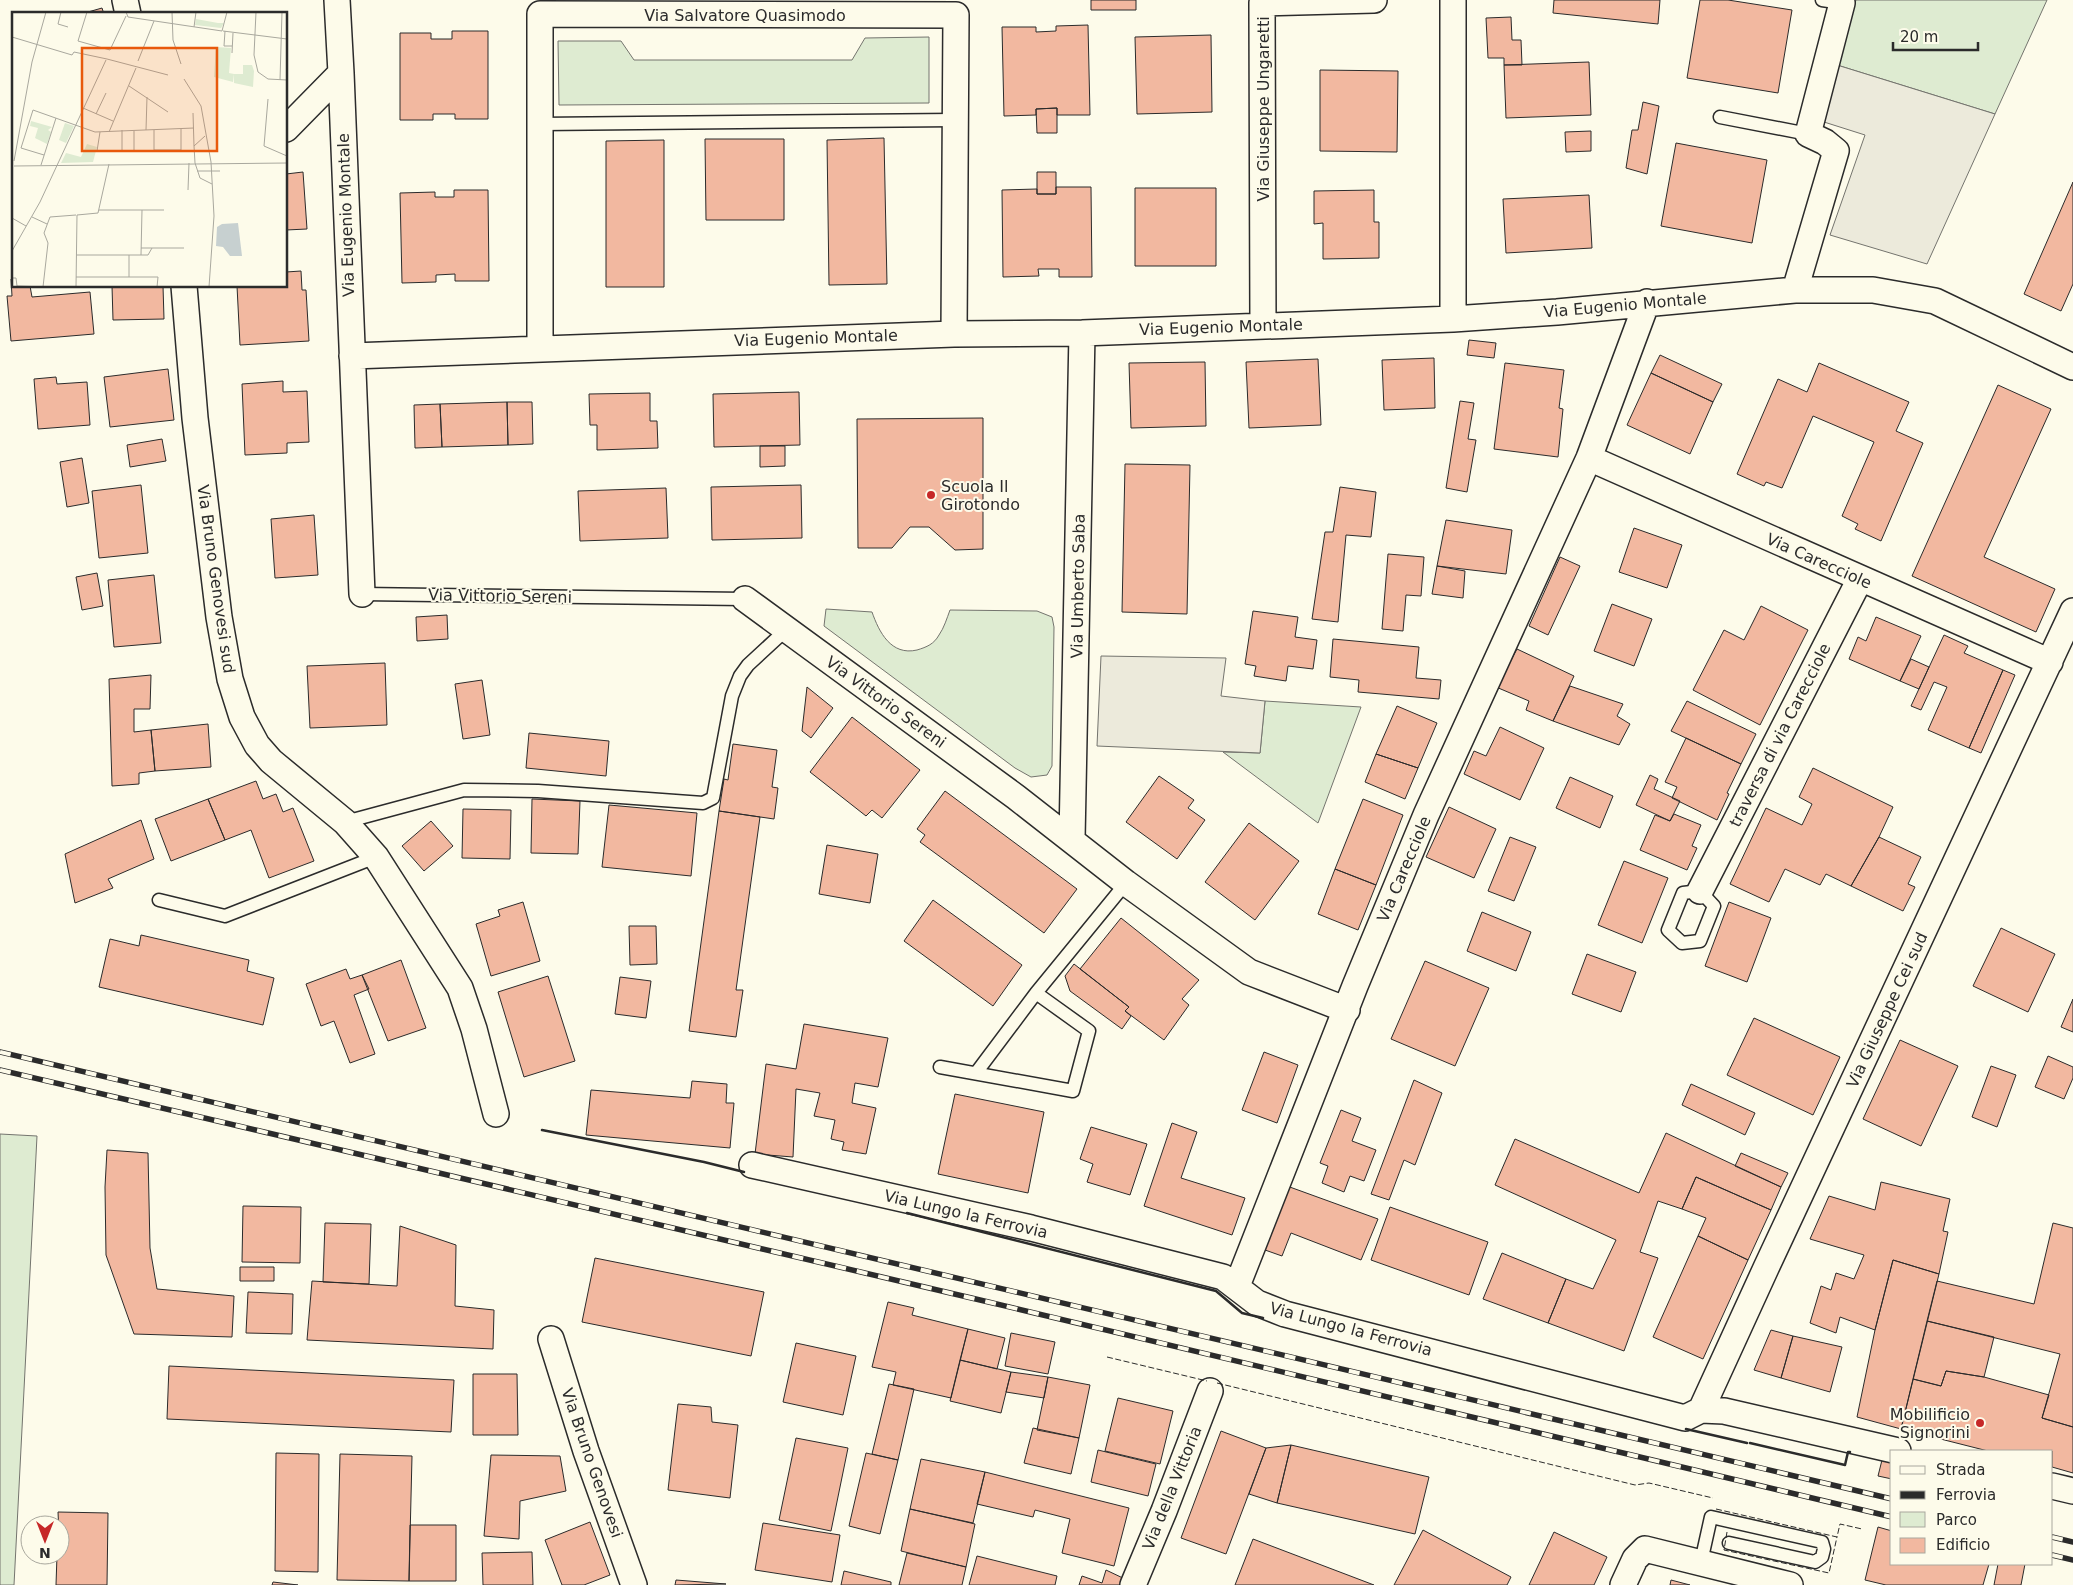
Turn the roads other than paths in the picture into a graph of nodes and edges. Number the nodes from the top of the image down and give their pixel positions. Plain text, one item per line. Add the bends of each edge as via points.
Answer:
1 (337, 0) edge
2 (1374, 0) edge
3 (1453, 0) edge
4 (1832, 2) edge
5 (341, 74) junction
6 (1720, 117) dead end
7 (955, 120) junction
8 (540, 124) junction
9 (288, 127) edge
10 (1808, 134) junction
11 (184, 288) edge
12 (1795, 290) junction
13 (1647, 302) junction
14 (1453, 319) junction
15 (1263, 326) junction
16 (1082, 333) junction
17 (954, 334) junction
18 (540, 348) junction
19 (352, 356) junction
20 (2073, 367) edge
21 (1588, 458) junction
22 (1860, 579) junction
23 (362, 594) joint
24 (745, 599) joint
25 (2073, 610) edge
26 (787, 629) junction
27 (2050, 662) junction
28 (345, 822) junction
29 (1072, 839) junction
30 (376, 857) junction
31 (1126, 883) junction
32 (1700, 891) dead end
33 (159, 900) dead end
34 (1036, 993) junction
35 (1347, 1010) junction
36 (940, 1067) dead end
37 (976, 1073) junction
38 (496, 1114) dead end
39 (752, 1165) dead end
40 (1766, 1268) junction
41 (1237, 1286) junction
42 (551, 1339) dead end
43 (1720, 1390) dead end
44 (1210, 1391) dead end
45 (1702, 1410) junction
46 (1894, 1450) edge
47 (2053, 1486) edge
48 (2073, 1491) edge
49 (1729, 1543) dead end
50 (1701, 1562) junction
51 (634, 1585) edge
52 (1133, 1585) edge
53 (1623, 1585) edge
54 (1790, 1585) edge

1 - 5 street, Via Eugenio Montale
2 - 15 street, Via Giuseppe Ungaretti via 1262,3
3 - 14 street
4 - 10 street
5 - 9 street
5 - 19 street, Via Eugenio Montale
6 - 10 lane
7 - 8 lane
7 - 8 street, Via Salvatore Quasimodo via 956,15 540,14
7 - 17 street, Via Salvatore Quasimodo
8 - 18 street, Via Salvatore Quasimodo
10 - 12 street via 1836,152
11 - 28 street, Via Bruno Genovesi sud via 195,418 219,617 235,696 257,745 284,774
12 - 13 street, Via Eugenio Montale
12 - 20 street, Via Eugenio Montale via 1873,290 1935,301
13 - 14 street, Via Eugenio Montale
13 - 21 street, Via Carecciole
14 - 15 street, Via Eugenio Montale
15 - 16 street, Via Eugenio Montale
16 - 17 street, Via Eugenio Montale
16 - 29 street, Via Umberto Saba
17 - 18 street, Via Eugenio Montale
18 - 19 street, Via Eugenio Montale
19 - 23 street, Via Eugenio Montale
21 - 22 street, Via Carecciole
21 - 35 street, Via Carecciole via 1426,814
22 - 27 street, Via Carecciole
22 - 32 street, traversa di via Carecciole
23 - 24 lane, Via Vittorio Sereni
24 - 26 street, Via Vittorio Sereni
25 - 27 street, Via Giuseppe Cei sud
26 - 28 lane via 740,676 732,696 713,798 703,803 538,791 464,790
26 - 29 street, Via Vittorio Sereni
27 - 40 street, Via Giuseppe Cei sud
28 - 30 street, Via Bruno Genovesi sud
29 - 31 street, Via Vittorio Sereni
30 - 33 lane via 225,916
30 - 38 street, Via Bruno Genovesi sud via 460,988
31 - 34 lane
31 - 35 street, Via Vittorio Sereni via 1249,972
34 - 37 lane
34 - 37 lane via 1089,1031 1072,1091
35 - 41 street, Via Carecciole
36 - 37 lane
39 - 41 street, Via Lungo la Ferrovia via 1041,1231 1223,1277
40 - 43 lane via 1770,1279
40 - 45 street, Via Giuseppe Cei sud
41 - 45 street, Via Lungo la Ferrovia via 1257,1303 1285,1314 1685,1418
42 - 51 street, Via Bruno Genovesi via 586,1451
44 - 52 street, Via della Vittoria
45 - 46 street, Via Lungo la Ferrovia via 1724,1411
47 - 48 street
49 - 50 lane via 1815,1562 1822,1557 1824,1550 1822,1542 1711,1516
50 - 53 street via 1645,1550 1635,1559
50 - 54 street

